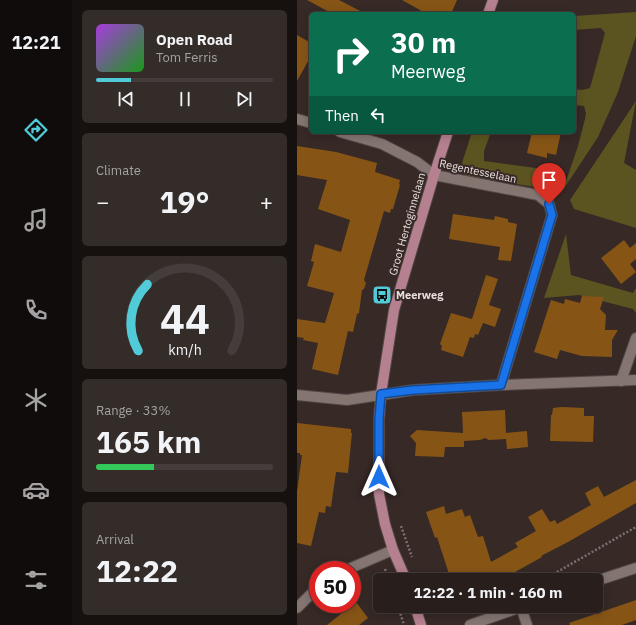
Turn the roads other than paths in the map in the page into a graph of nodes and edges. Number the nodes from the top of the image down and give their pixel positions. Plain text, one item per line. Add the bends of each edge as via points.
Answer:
1 (493, 0) edge
2 (489, 12) edge
3 (297, 119) edge
4 (309, 122) edge
5 (347, 134) edge
6 (447, 134) edge
7 (434, 175) junction
8 (636, 338) edge
9 (636, 380) edge
10 (621, 381) junction
11 (501, 385) junction
12 (381, 394) junction
13 (297, 395) edge
14 (393, 550) junction
15 (361, 564) edge
16 (636, 568) edge
17 (403, 573) edge
18 (603, 579) edge
19 (309, 597) edge
20 (297, 608) edge
21 (417, 613) edge
22 (505, 613) edge
23 (524, 613) edge
24 (421, 625) edge
25 (470, 625) edge
26 (527, 625) edge

1 - 2 main road
3 - 4 street
5 - 7 street, Regentesselaan via 382,144 417,162
6 - 7 main road, Groot Hertoginnelaan
7 - 11 street, Regentesselaan via 538,195 549,204 552,215
7 - 12 main road, Groot Hertoginnelaan via 394,310
8 - 10 street
9 - 10 street
10 - 11 street
11 - 12 street
12 - 13 street via 347,400
12 - 14 main road, Groot Hertoginnelaan via 379,491
14 - 15 street
14 - 17 main road, Groot Hertoginnelaan
16 - 18 street
19 - 20 street
21 - 24 main road
22 - 25 street
23 - 26 street

